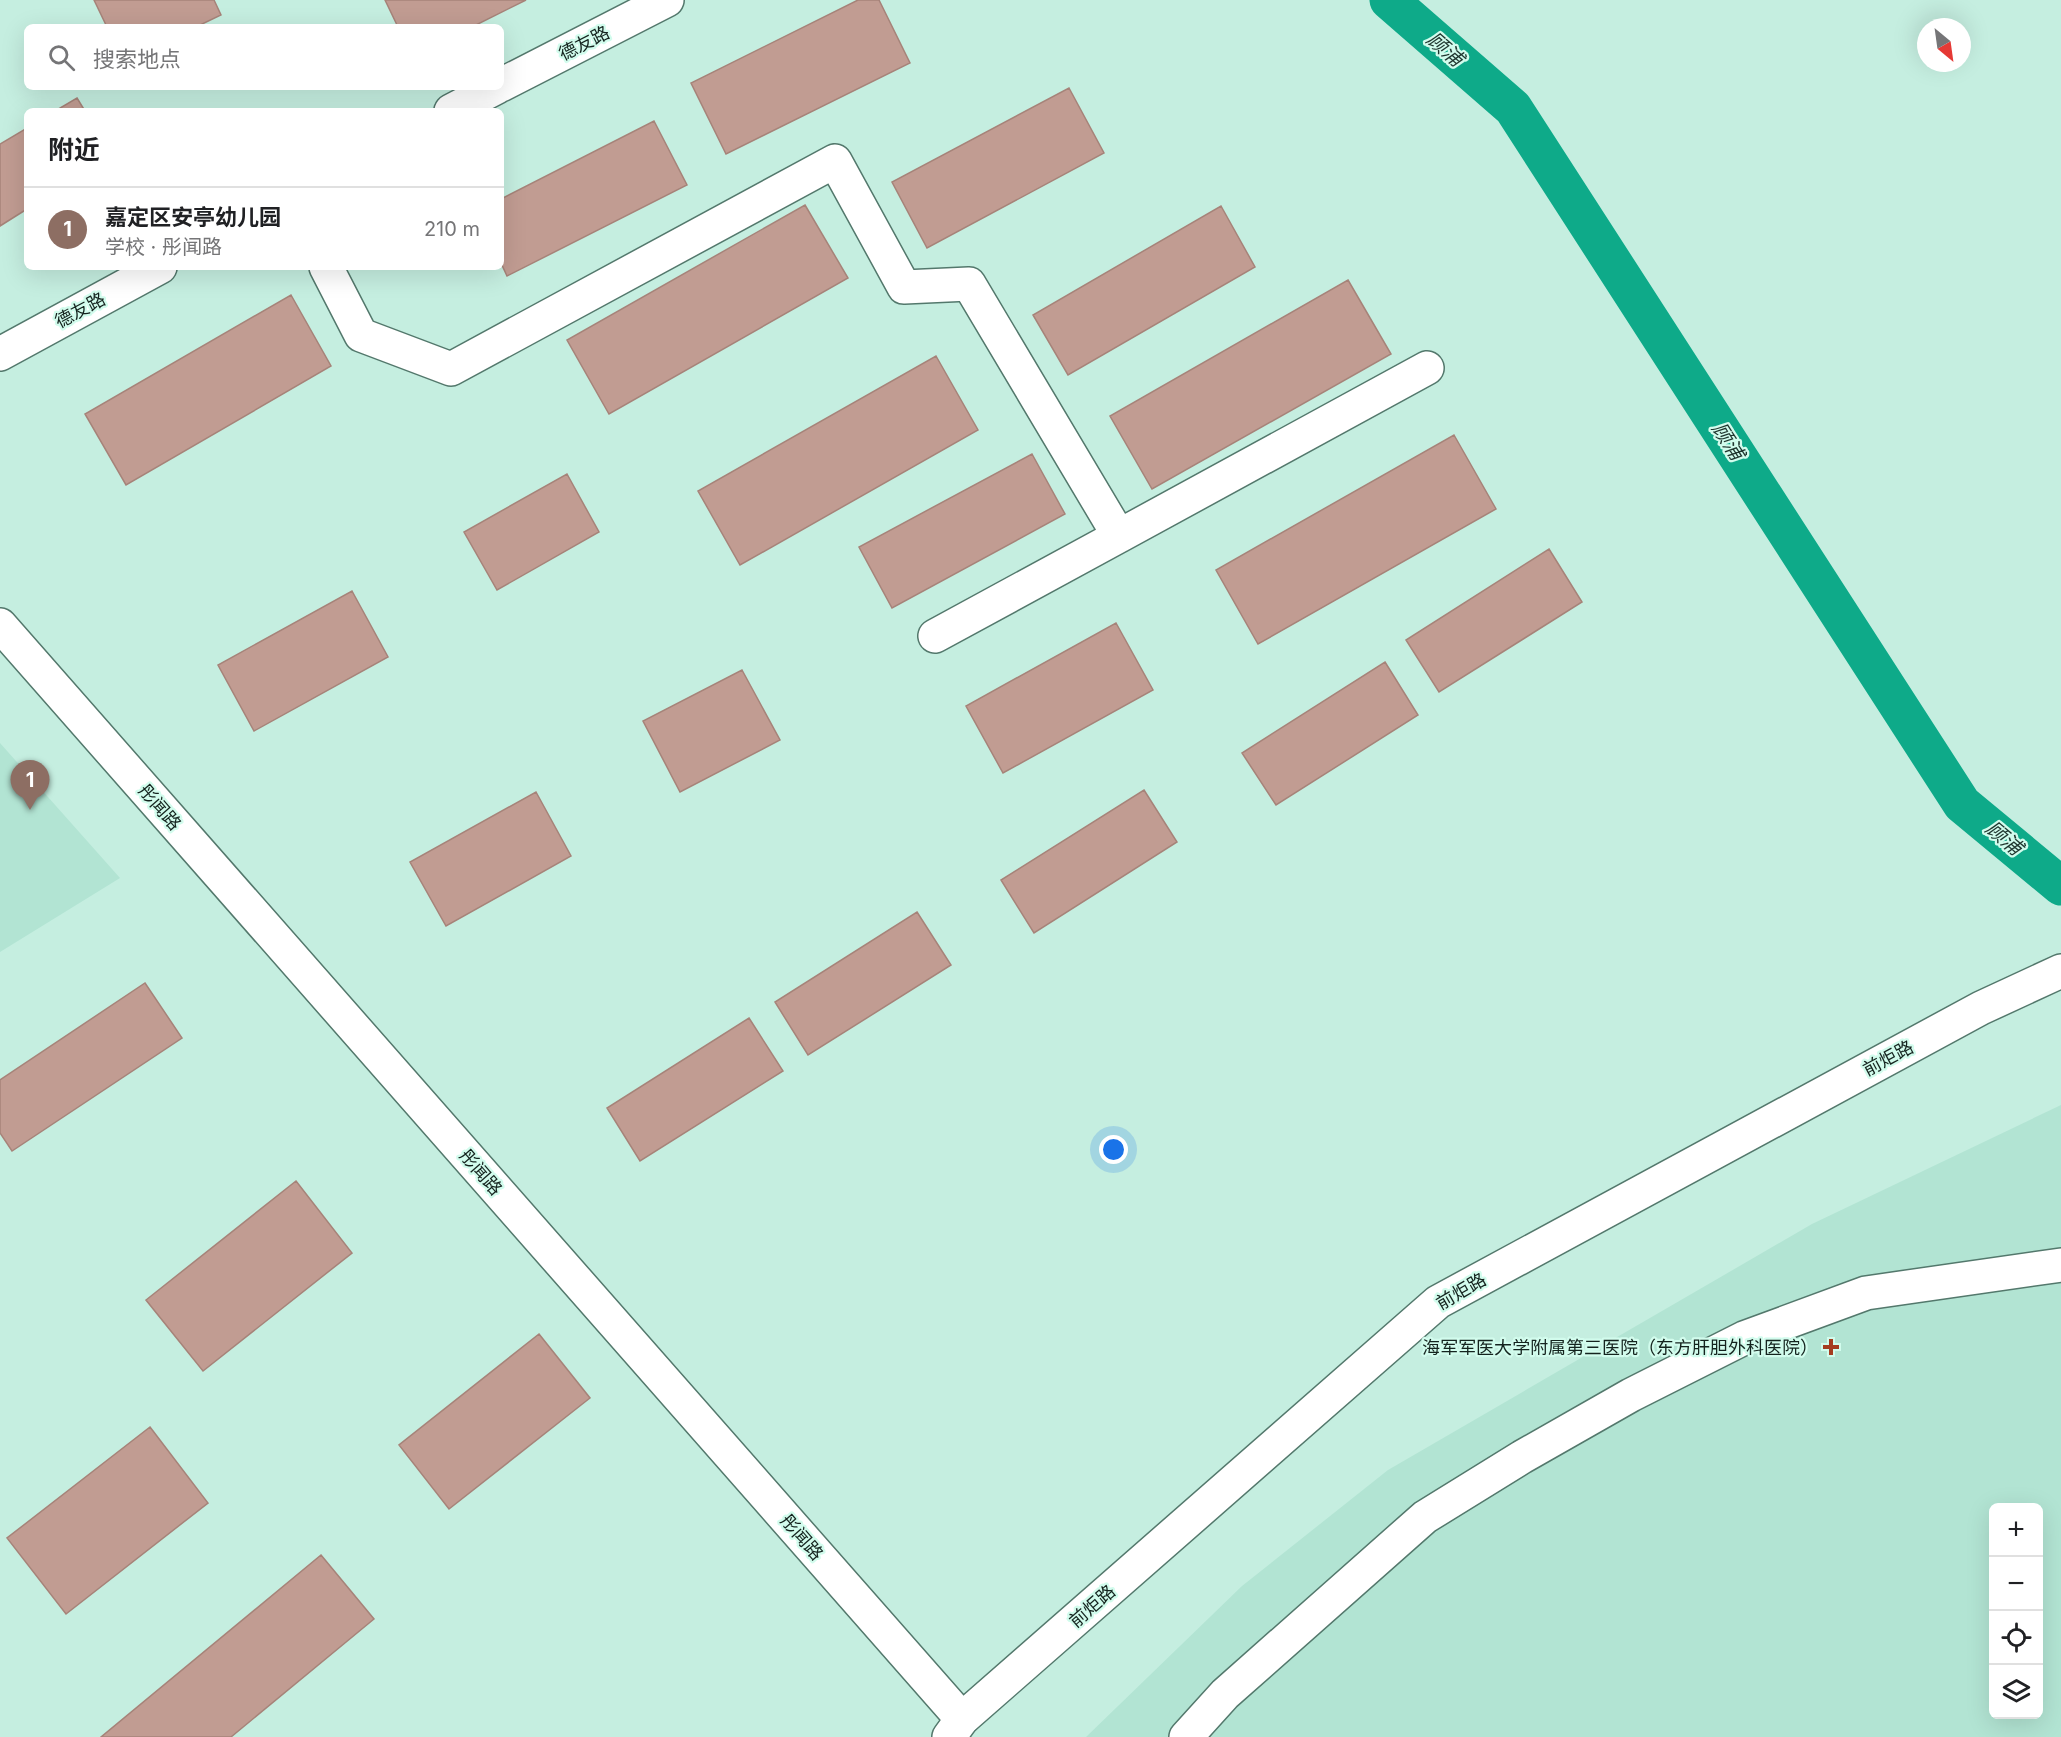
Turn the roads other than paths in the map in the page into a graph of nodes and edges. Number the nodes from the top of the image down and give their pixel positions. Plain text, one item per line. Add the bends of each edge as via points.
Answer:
1 (667, 0) edge
2 (504, 83) edge
3 (491, 90) edge
4 (457, 108) edge
5 (154, 270) edge
6 (328, 270) edge
7 (0, 354) edge
8 (1427, 368) dead end
9 (1119, 536) junction
10 (0, 625) edge
11 (935, 636) dead end
12 (2061, 971) edge
13 (2061, 1265) edge
14 (956, 1728) edge
15 (1186, 1737) edge

1 - 2 street, 德友路
3 - 4 street, 德友路
5 - 7 street, 德友路
6 - 9 street via 361,335 451,369 835,161 904,287 969,284
8 - 9 street
9 - 11 street
10 - 14 street, 彤闻路
12 - 14 street, 前炬路 via 1981,1008 1438,1302
13 - 15 street via 1866,1293 1744,1338 1631,1395 1425,1517 1225,1694

